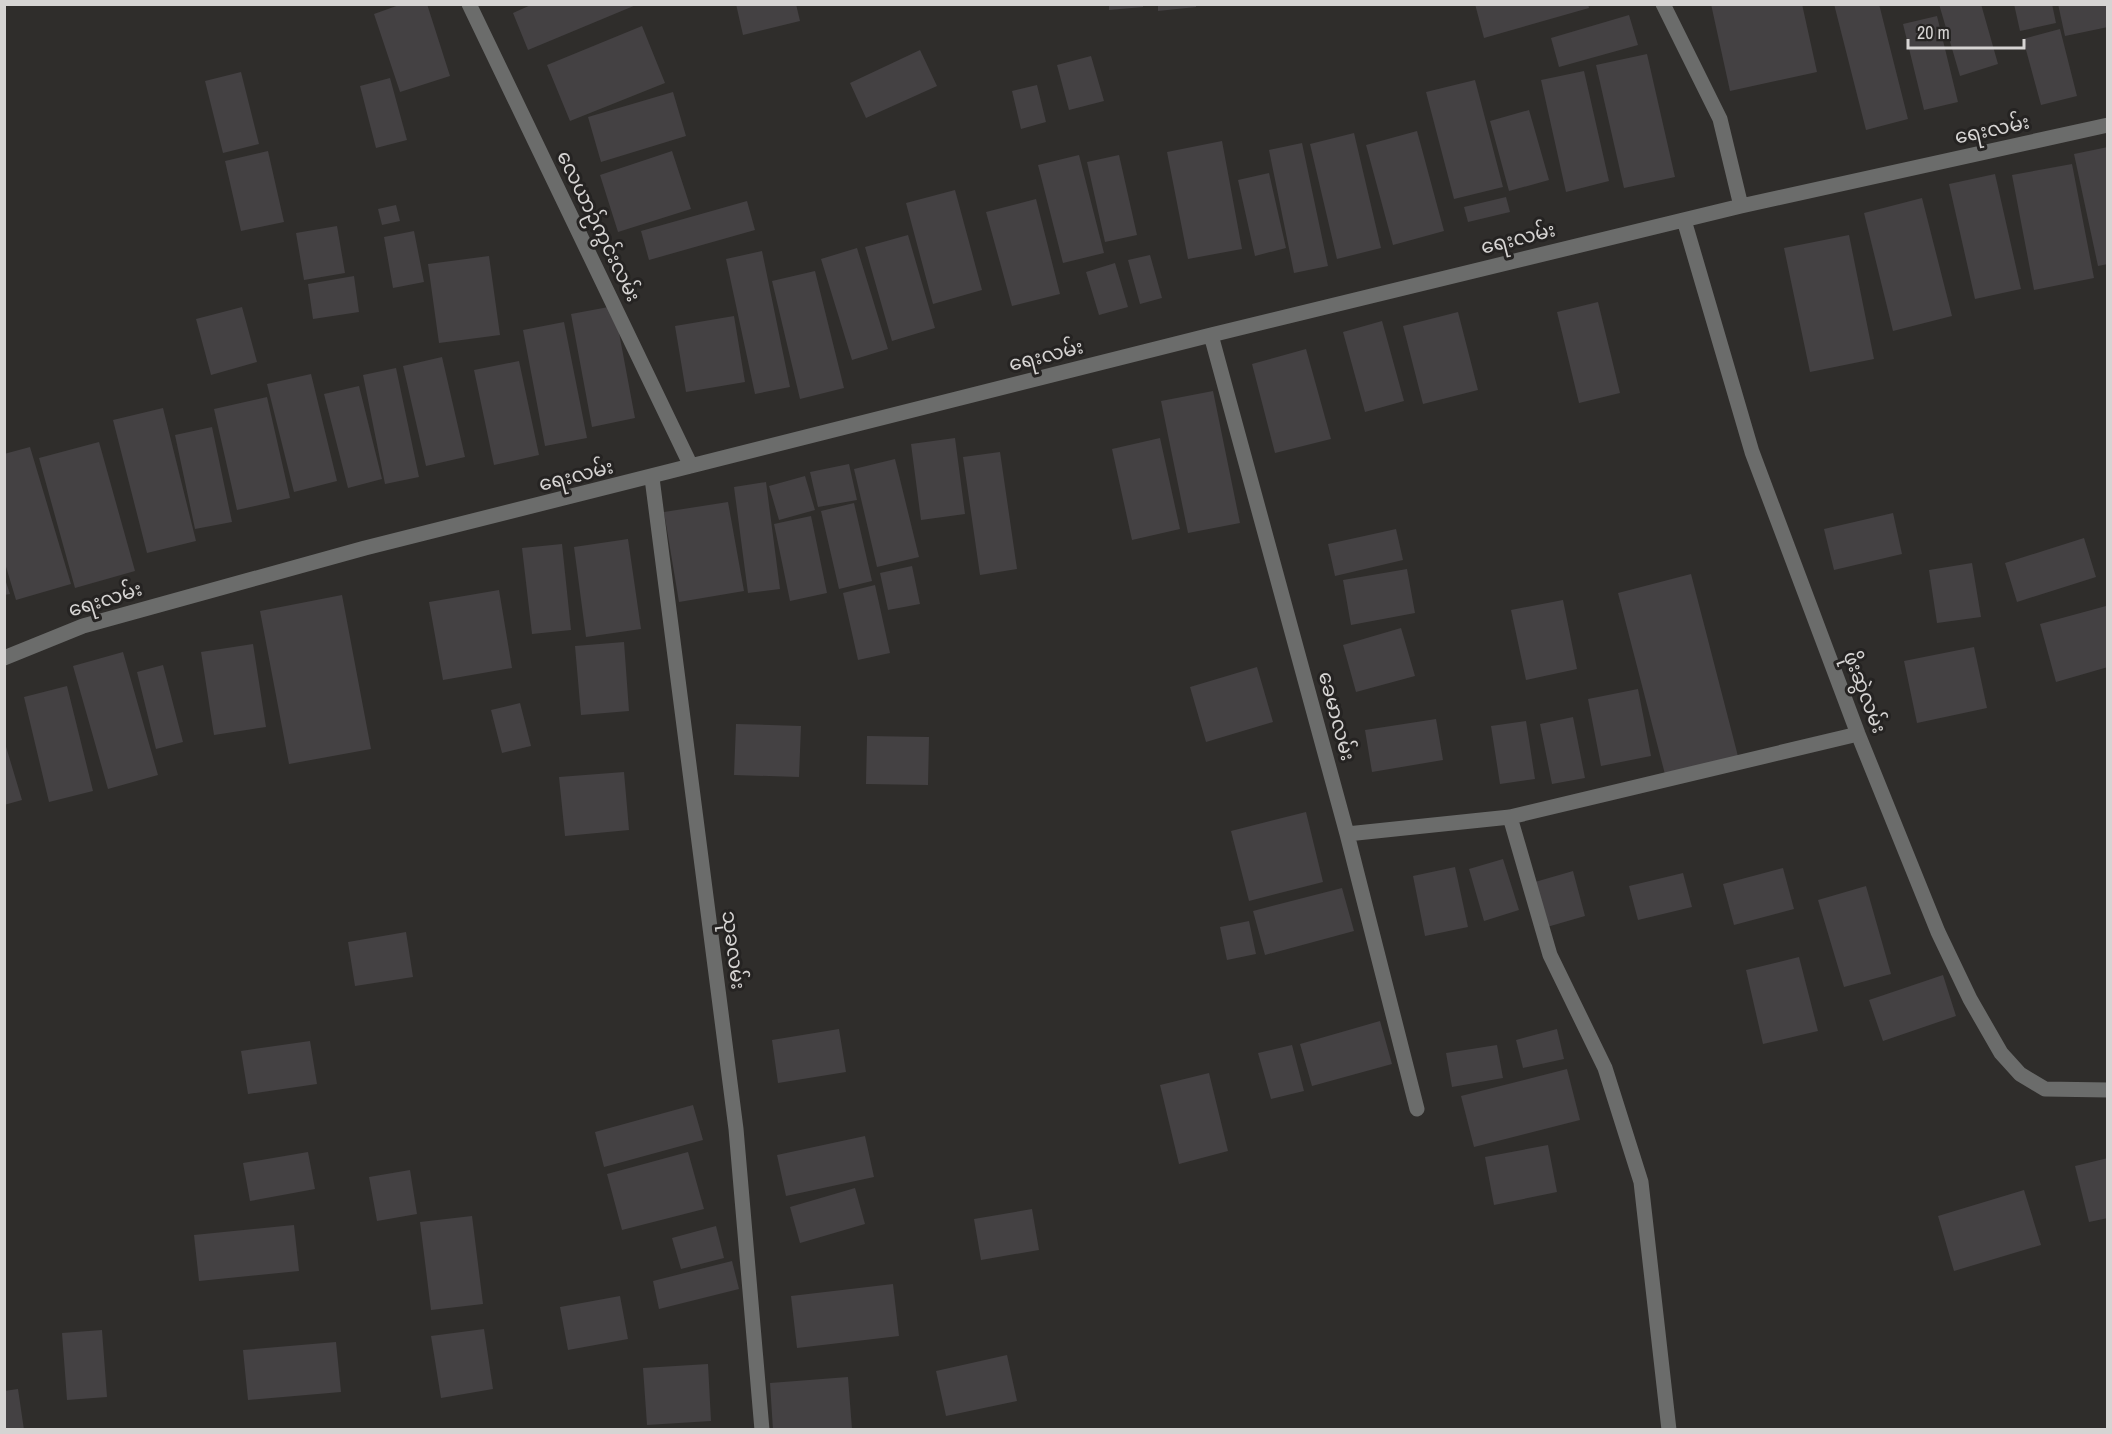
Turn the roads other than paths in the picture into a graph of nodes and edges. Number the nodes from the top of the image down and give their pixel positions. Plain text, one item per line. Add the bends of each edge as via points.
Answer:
1 (468, 4) edge
2 (1663, 4) edge
3 (2108, 124) edge
4 (1740, 206) junction
5 (1684, 220) junction
6 (1211, 335) junction
7 (691, 466) junction
8 (652, 478) junction
9 (4, 658) edge
10 (1858, 734) junction
11 (1510, 817) junction
12 (1347, 834) junction
13 (2108, 1090) edge
14 (1418, 1110) dead end
15 (762, 1430) edge
16 (1669, 1430) edge

1 - 7 street, လေယာဉ်ကွင်းလမ်း
2 - 4 street via 1720,119
3 - 4 street, ရေးလမ်း
4 - 5 street, ရေးလမ်း
5 - 6 street, ရေးလမ်း
5 - 10 street, ဖိုးဆွဲလမ်း via 1752,452
6 - 7 street, ရေးလမ်း
6 - 12 street, ခေမာလမ်း
7 - 8 street, ရေးလမ်း
8 - 9 street, ရေးလမ်း via 365,548 94,623
8 - 15 street, သုခလမ်း via 736,1129
10 - 11 street
10 - 13 street, ဖိုးဆွဲလမ်း via 1938,932 2001,1053 2020,1074 2045,1089
11 - 12 street
11 - 16 street via 1550,955 1605,1068 1641,1182
12 - 14 street, ခေမာလမ်း

